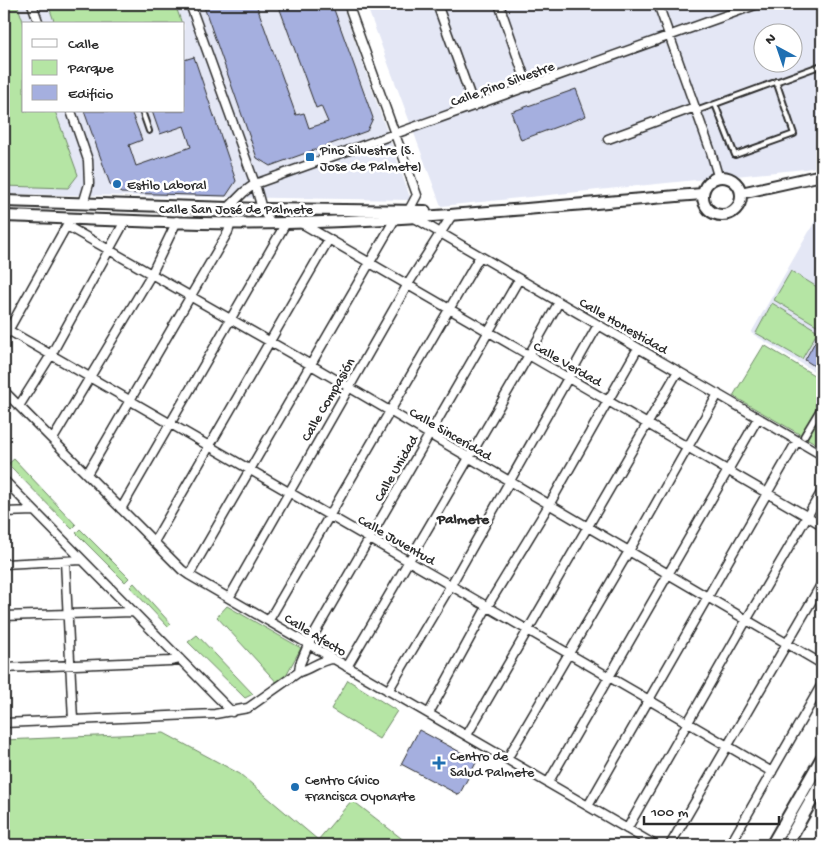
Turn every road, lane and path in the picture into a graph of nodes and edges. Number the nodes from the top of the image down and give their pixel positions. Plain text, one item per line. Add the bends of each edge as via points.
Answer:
1 (32, 4) edge
2 (190, 4) edge
3 (348, 4) edge
4 (437, 4) edge
5 (499, 4) edge
6 (658, 4) edge
7 (758, 4) edge
8 (38, 22) edge
9 (669, 36) junction
10 (822, 65) edge
11 (776, 82) junction
12 (528, 86) junction
13 (715, 104) junction
14 (474, 106) junction
15 (696, 109) junction
16 (70, 112) edge
17 (142, 112) edge
18 (149, 131) dead end
19 (395, 135) junction
20 (608, 138) dead end
21 (822, 175) edge
22 (718, 176) junction
23 (255, 184) junction
24 (741, 193) junction
25 (702, 194) junction
26 (4, 200) edge
27 (83, 204) junction
28 (125, 205) junction
29 (228, 208) junction
30 (262, 209) junction
31 (469, 213) junction
32 (411, 214) junction
33 (452, 215) junction
34 (4, 216) edge
35 (395, 219) junction
36 (125, 221) junction
37 (177, 221) junction
38 (68, 222) junction
39 (231, 223) junction
40 (271, 223) junction
41 (286, 223) junction
42 (301, 223) junction
43 (441, 233) junction
44 (329, 239) junction
45 (110, 250) junction
46 (480, 256) junction
47 (370, 262) junction
48 (151, 275) junction
49 (519, 279) junction
50 (408, 284) junction
51 (191, 296) junction
52 (559, 302) junction
53 (449, 308) junction
54 (230, 319) junction
55 (598, 325) junction
56 (8, 330) junction
57 (488, 331) junction
58 (4, 338) edge
59 (270, 342) junction
60 (638, 348) junction
61 (51, 355) junction
62 (530, 356) junction
63 (311, 365) junction
64 (678, 371) junction
65 (90, 377) junction
66 (568, 377) junction
67 (348, 388) junction
68 (4, 391) edge
69 (718, 394) junction
70 (608, 400) junction
71 (131, 401) junction
72 (19, 406) junction
73 (822, 406) edge
74 (389, 412) junction
75 (758, 418) junction
76 (171, 423) junction
77 (648, 424) junction
78 (429, 435) junction
79 (801, 438) junction
80 (53, 440) junction
81 (210, 446) junction
82 (688, 447) junction
83 (822, 455) edge
84 (470, 458) junction
85 (249, 469) junction
86 (728, 470) junction
87 (87, 474) junction
88 (4, 480) edge
89 (510, 481) junction
90 (822, 491) edge
91 (288, 492) junction
92 (767, 493) junction
93 (549, 505) junction
94 (121, 509) junction
95 (34, 511) junction
96 (4, 512) edge
97 (329, 515) junction
98 (807, 516) junction
99 (822, 525) edge
100 (588, 528) junction
101 (370, 538) junction
102 (154, 542) junction
103 (628, 551) junction
104 (81, 560) junction
105 (65, 561) junction
106 (409, 561) junction
107 (4, 564) edge
108 (669, 574) junction
109 (189, 576) junction
110 (822, 583) edge
111 (451, 585) junction
112 (708, 597) junction
113 (229, 598) junction
114 (487, 607) junction
115 (132, 612) junction
116 (68, 613) junction
117 (4, 616) edge
118 (747, 619) junction
119 (269, 620) junction
120 (527, 630) junction
121 (787, 643) junction
122 (308, 645) junction
123 (567, 654) junction
124 (180, 659) junction
125 (333, 659) junction
126 (822, 664) edge
127 (70, 665) junction
128 (347, 667) junction
129 (4, 668) edge
130 (298, 672) junction
131 (610, 677) junction
132 (822, 684) edge
133 (388, 691) junction
134 (649, 700) junction
135 (232, 712) junction
136 (428, 713) junction
137 (74, 720) junction
138 (4, 723) edge
139 (688, 724) junction
140 (467, 735) junction
141 (727, 746) junction
142 (507, 758) junction
143 (822, 758) edge
144 (772, 772) junction
145 (822, 782) edge
146 (548, 783) junction
147 (588, 806) junction
148 (627, 830) junction
149 (655, 845) edge
150 (670, 845) edge
151 (730, 845) edge
152 (772, 845) edge
153 (786, 845) edge

1 - 8 street
2 - 23 street
3 - 19 street
4 - 14 street
5 - 12 street
6 - 9 street
7 - 9 street, Calle Pino Silvestre
9 - 12 street, Calle Pino Silvestre
9 - 15 street
10 - 11 lane
11 - 13 lane
11 - 13 lane via 794,134 735,155
12 - 14 street, Calle Pino Silvestre
13 - 15 lane
14 - 19 street, Calle Pino Silvestre
15 - 20 street
15 - 22 street
16 - 27 street via 88,160 89,184
17 - 18 lane
19 - 23 street, Calle Pino Silvestre
19 - 32 street via 417,195
21 - 24 street
22 - 24 street via 736,182
22 - 25 street via 707,183
23 - 29 street
23 - 30 street
24 - 25 street via 735,210 723,215 706,207
25 - 31 street, Calle San José de Palmete
26 - 27 street, Calle San José de Palmete
27 - 28 street, Calle San José de Palmete
27 - 38 street
28 - 29 street, Calle San José de Palmete
28 - 38 street
29 - 30 street, Calle San José de Palmete
30 - 32 street, Calle San José de Palmete
30 - 40 street
31 - 32 street, Calle San José de Palmete
31 - 33 street, Calle San José de Palmete
32 - 33 street, Calle San José de Palmete
32 - 35 street, Calle San José de Palmete
32 - 43 street, Calle Honestidad
33 - 43 street, Calle Compasión
34 - 38 street, Calle San José de Palmete
35 - 42 street, Calle San José de Palmete
35 - 47 street
36 - 37 street, Calle San José de Palmete
36 - 38 street, Calle San José de Palmete
36 - 45 street
37 - 39 street, Calle San José de Palmete
37 - 48 street
38 - 45 street, Calle Sinceridad
38 - 56 street
39 - 40 street, Calle San José de Palmete
39 - 51 street
40 - 41 street, Calle San José de Palmete
41 - 42 street, Calle San José de Palmete
41 - 54 street
42 - 44 street, Calle Verdad
43 - 46 street, Calle Honestidad
43 - 50 street, Calle Compasión
44 - 47 street, Calle Verdad
44 - 59 street
45 - 48 street, Calle Sinceridad
45 - 61 street
46 - 49 street, Calle Honestidad
46 - 53 street
47 - 50 street, Calle Verdad
47 - 63 street
48 - 51 street, Calle Sinceridad
48 - 65 street
49 - 52 street, Calle Honestidad
49 - 57 street, Calle Unidad
50 - 53 street, Calle Verdad
50 - 67 street, Calle Compasión
51 - 54 street, Calle Sinceridad
51 - 71 street
52 - 55 street, Calle Honestidad
52 - 62 street
53 - 57 street, Calle Verdad
53 - 74 street
54 - 59 street, Calle Sinceridad
54 - 76 street
55 - 60 street, Calle Honestidad
55 - 66 street
56 - 58 street
56 - 61 street, Calle Juventud
57 - 62 street, Calle Verdad
57 - 78 street, Calle Unidad
59 - 63 street, Calle Sinceridad
59 - 81 street
60 - 64 street, Calle Honestidad
60 - 70 street
61 - 65 street, Calle Juventud
61 - 72 street
62 - 66 street, Calle Verdad
62 - 84 street
63 - 67 street, Calle Sinceridad
63 - 85 street
64 - 69 street, Calle Honestidad
64 - 77 street
65 - 71 street, Calle Juventud
65 - 80 street
66 - 70 street, Calle Verdad
66 - 89 street
67 - 74 street, Calle Sinceridad
67 - 91 street, Calle Compasión
68 - 72 street, Calle Afecto
69 - 75 street, Calle Honestidad
69 - 82 street
70 - 77 street, Calle Verdad
70 - 93 street
71 - 76 street, Calle Juventud
71 - 87 street
72 - 80 street, Calle Afecto
73 - 79 street
74 - 78 street, Calle Sinceridad
74 - 97 street
75 - 79 street, Calle Honestidad
75 - 86 street
76 - 81 street, Calle Juventud
76 - 94 street
77 - 82 street, Calle Verdad
77 - 100 street
78 - 84 street, Calle Sinceridad
78 - 101 street, Calle Unidad
79 - 83 street, Calle Honestidad
79 - 92 street
80 - 87 street, Calle Afecto
81 - 85 street, Calle Juventud
81 - 102 street
82 - 86 street, Calle Verdad
82 - 103 street
84 - 89 street, Calle Sinceridad
84 - 106 street
85 - 91 street, Calle Juventud
85 - 109 street
86 - 92 street, Calle Verdad
86 - 108 street
87 - 94 street, Calle Afecto
88 - 95 street
89 - 93 street, Calle Sinceridad
89 - 111 street
90 - 98 street
91 - 97 street, Calle Juventud
91 - 113 street, Calle Compasión
92 - 98 street, Calle Verdad
92 - 112 street
93 - 100 street, Calle Sinceridad
93 - 114 street
94 - 102 street, Calle Afecto
95 - 96 street
95 - 104 street
97 - 101 street, Calle Juventud
97 - 119 street
98 - 99 street, Calle Verdad
98 - 118 street
100 - 103 street, Calle Sinceridad
100 - 120 street
101 - 106 street, Calle Juventud
101 - 122 street, Calle Unidad
102 - 109 street, Calle Afecto
103 - 108 street, Calle Sinceridad
103 - 123 street
104 - 105 street
104 - 115 street
105 - 107 street
105 - 116 street
106 - 111 street, Calle Juventud
106 - 128 street
108 - 112 street, Calle Sinceridad
108 - 131 street
109 - 113 street, Calle Afecto
110 - 121 street
111 - 114 street, Calle Juventud
111 - 133 street
112 - 118 street, Calle Sinceridad
112 - 134 street
113 - 119 street, Calle Afecto
114 - 120 street, Calle Juventud
114 - 136 street
115 - 116 street
115 - 124 street
116 - 117 street
116 - 127 street
118 - 121 street, Calle Sinceridad
118 - 139 street
119 - 122 street, Calle Afecto
120 - 123 street, Calle Juventud
120 - 140 street
121 - 126 street, Calle Sinceridad
121 - 141 street
122 - 125 street, Calle Afecto
122 - 130 street, Calle Unidad
123 - 131 street, Calle Juventud
123 - 142 street
124 - 127 street
124 - 135 street
125 - 128 street, Calle Afecto
125 - 130 street
127 - 129 street
127 - 137 street
128 - 133 street, Calle Afecto
130 - 135 street via 248,708
131 - 134 street, Calle Juventud
131 - 146 street
132 - 144 street
133 - 136 street, Calle Afecto
134 - 139 street, Calle Juventud
134 - 147 street
135 - 137 street
136 - 140 street, Calle Afecto
137 - 138 street
139 - 141 street, Calle Juventud
139 - 148 street
140 - 142 street, Calle Afecto
141 - 144 street, Calle Juventud
141 - 150 street
142 - 146 street, Calle Afecto
143 - 152 main road
144 - 151 street
145 - 153 main road
146 - 147 street, Calle Afecto
147 - 148 street, Calle Afecto
148 - 149 street, Calle Afecto

